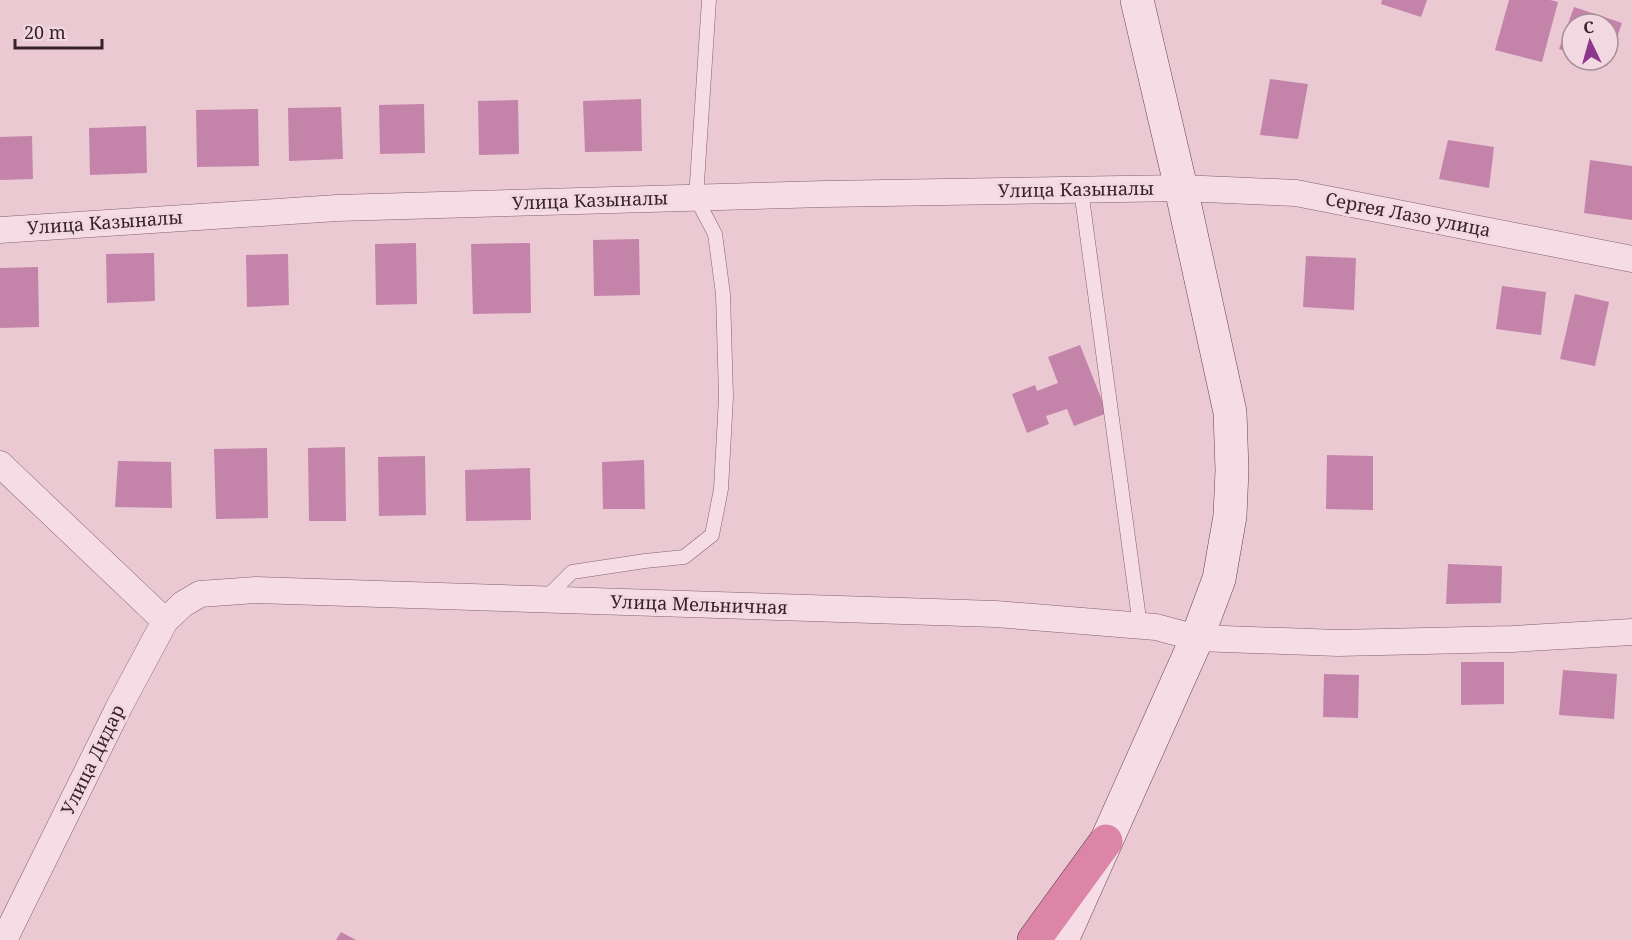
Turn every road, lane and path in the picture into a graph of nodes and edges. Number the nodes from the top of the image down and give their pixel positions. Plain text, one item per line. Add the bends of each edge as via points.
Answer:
1 (709, 0) edge
2 (1137, 0) edge
3 (1181, 188) junction
4 (1081, 190) junction
5 (696, 198) junction
6 (0, 230) edge
7 (1632, 259) edge
8 (0, 464) edge
9 (200, 594) joint
10 (544, 600) junction
11 (165, 621) junction
12 (1140, 626) junction
13 (1632, 632) edge
14 (1197, 638) junction
15 (1106, 841) junction
16 (4, 940) edge
17 (1034, 940) edge
18 (1062, 940) edge

1 - 5 lane
2 - 3 main road
3 - 4 street, Улица Казыналы
3 - 7 street, Сергея Лазо улица via 1296,193
3 - 14 main road via 1230,412 1230,516 1219,579
4 - 5 street, Улица Казыналы
4 - 12 lane
5 - 6 street, Улица Казыналы via 338,208
5 - 10 lane via 715,234 723,294 726,397 722,477 712,535 684,557 572,572
8 - 11 street
9 - 10 street, Улица Мельничная via 256,590
9 - 11 street, Улица Дидар
10 - 12 street, Улица Мельничная via 996,614
11 - 16 street, Улица Дидар
12 - 14 street, Улица Мельничная
13 - 14 street, Улица Мельничная via 1338,643
14 - 15 main road
15 - 17 highway
15 - 18 main road

